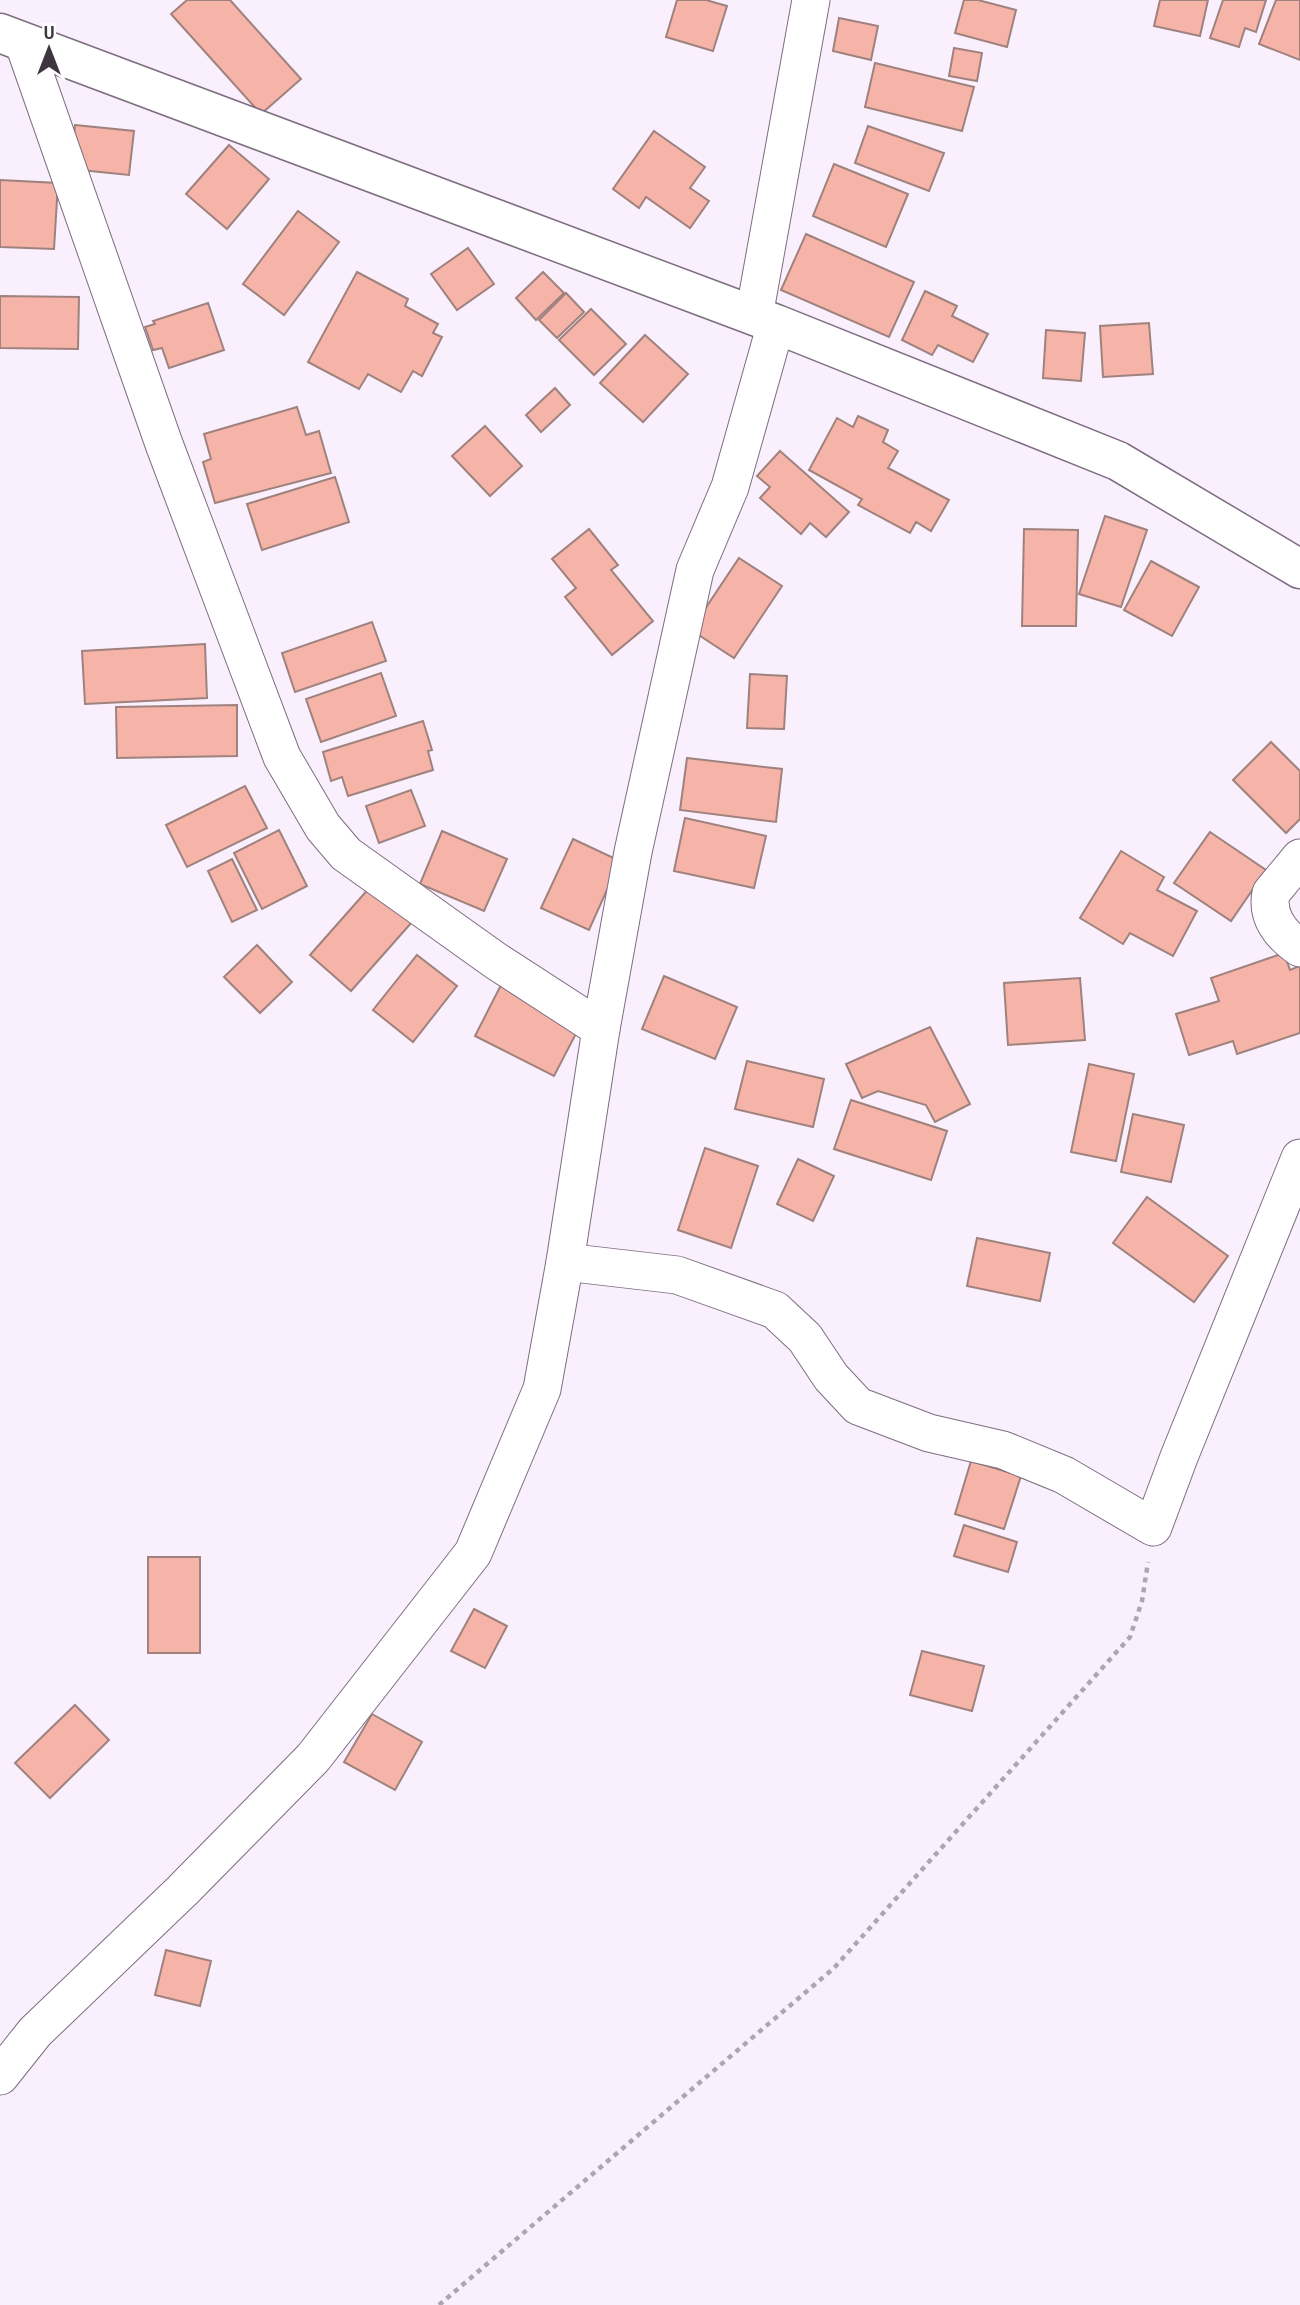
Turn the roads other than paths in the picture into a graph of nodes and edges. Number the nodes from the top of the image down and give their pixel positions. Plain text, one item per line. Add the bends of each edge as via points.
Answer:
1 (811, 0) edge
2 (12, 39) edge
3 (765, 320) junction
4 (1300, 569) edge
5 (1300, 858) edge
6 (1300, 948) edge
7 (601, 1029) junction
8 (1300, 1158) edge
9 (565, 1262) junction
10 (0, 2076) edge

1 - 3 street
2 - 3 street
2 - 7 street via 282,757 323,827 346,853 496,961
3 - 4 street via 1118,461
3 - 7 street via 730,487 695,570 633,852
5 - 6 street via 1271,892 1269,905 1280,932
7 - 9 street
8 - 9 street via 1153,1527 1065,1475 1003,1450 929,1433 858,1406 805,1338 775,1310 677,1275
9 - 10 street via 542,1389 473,1553 313,1758 36,2032

